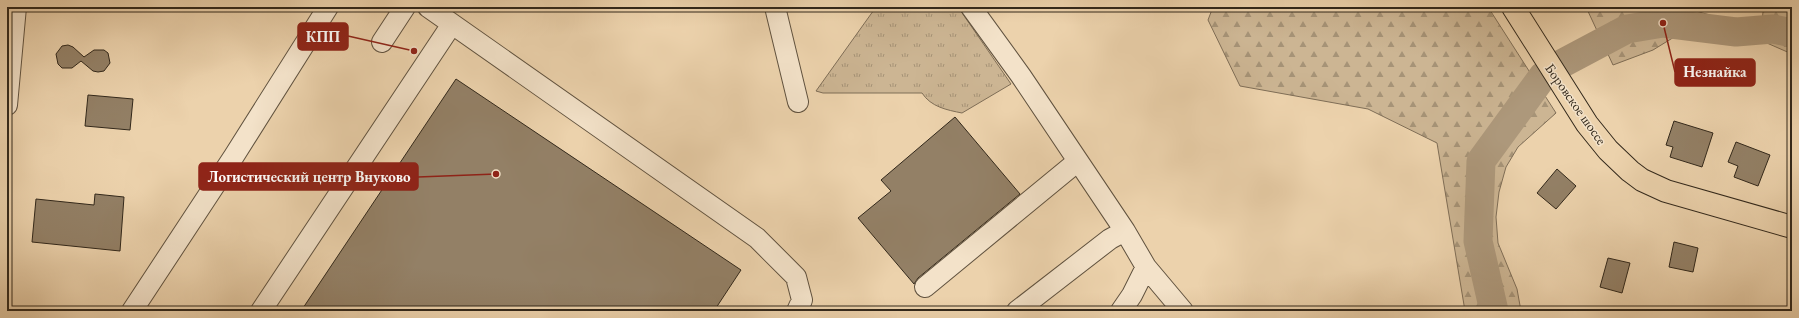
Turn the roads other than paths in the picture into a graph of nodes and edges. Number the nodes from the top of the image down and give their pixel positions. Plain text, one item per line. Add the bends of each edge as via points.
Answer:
1 (16, 7) edge
2 (328, 7) edge
3 (405, 7) edge
4 (428, 7) edge
5 (775, 7) edge
6 (971, 7) edge
7 (1513, 7) edge
8 (452, 24) junction
9 (382, 42) dead end
10 (798, 102) dead end
11 (7, 105) edge
12 (1078, 161) junction
13 (1792, 227) edge
14 (1125, 231) junction
15 (1146, 267) junction
16 (925, 287) dead end
17 (132, 311) edge
18 (261, 311) edge
19 (797, 311) edge
20 (1017, 311) edge
21 (1122, 311) edge
22 (1183, 311) edge

1 - 11 lane
2 - 17 lane
3 - 9 lane
4 - 8 lane
5 - 10 lane
6 - 12 lane
7 - 13 main road, Боровское шоссе via 1577,109 1608,150 1642,180 1666,192
8 - 18 lane
8 - 19 lane via 757,238 796,277 802,300
12 - 14 lane
12 - 16 lane
14 - 15 lane
14 - 20 lane
15 - 21 lane
15 - 22 lane

